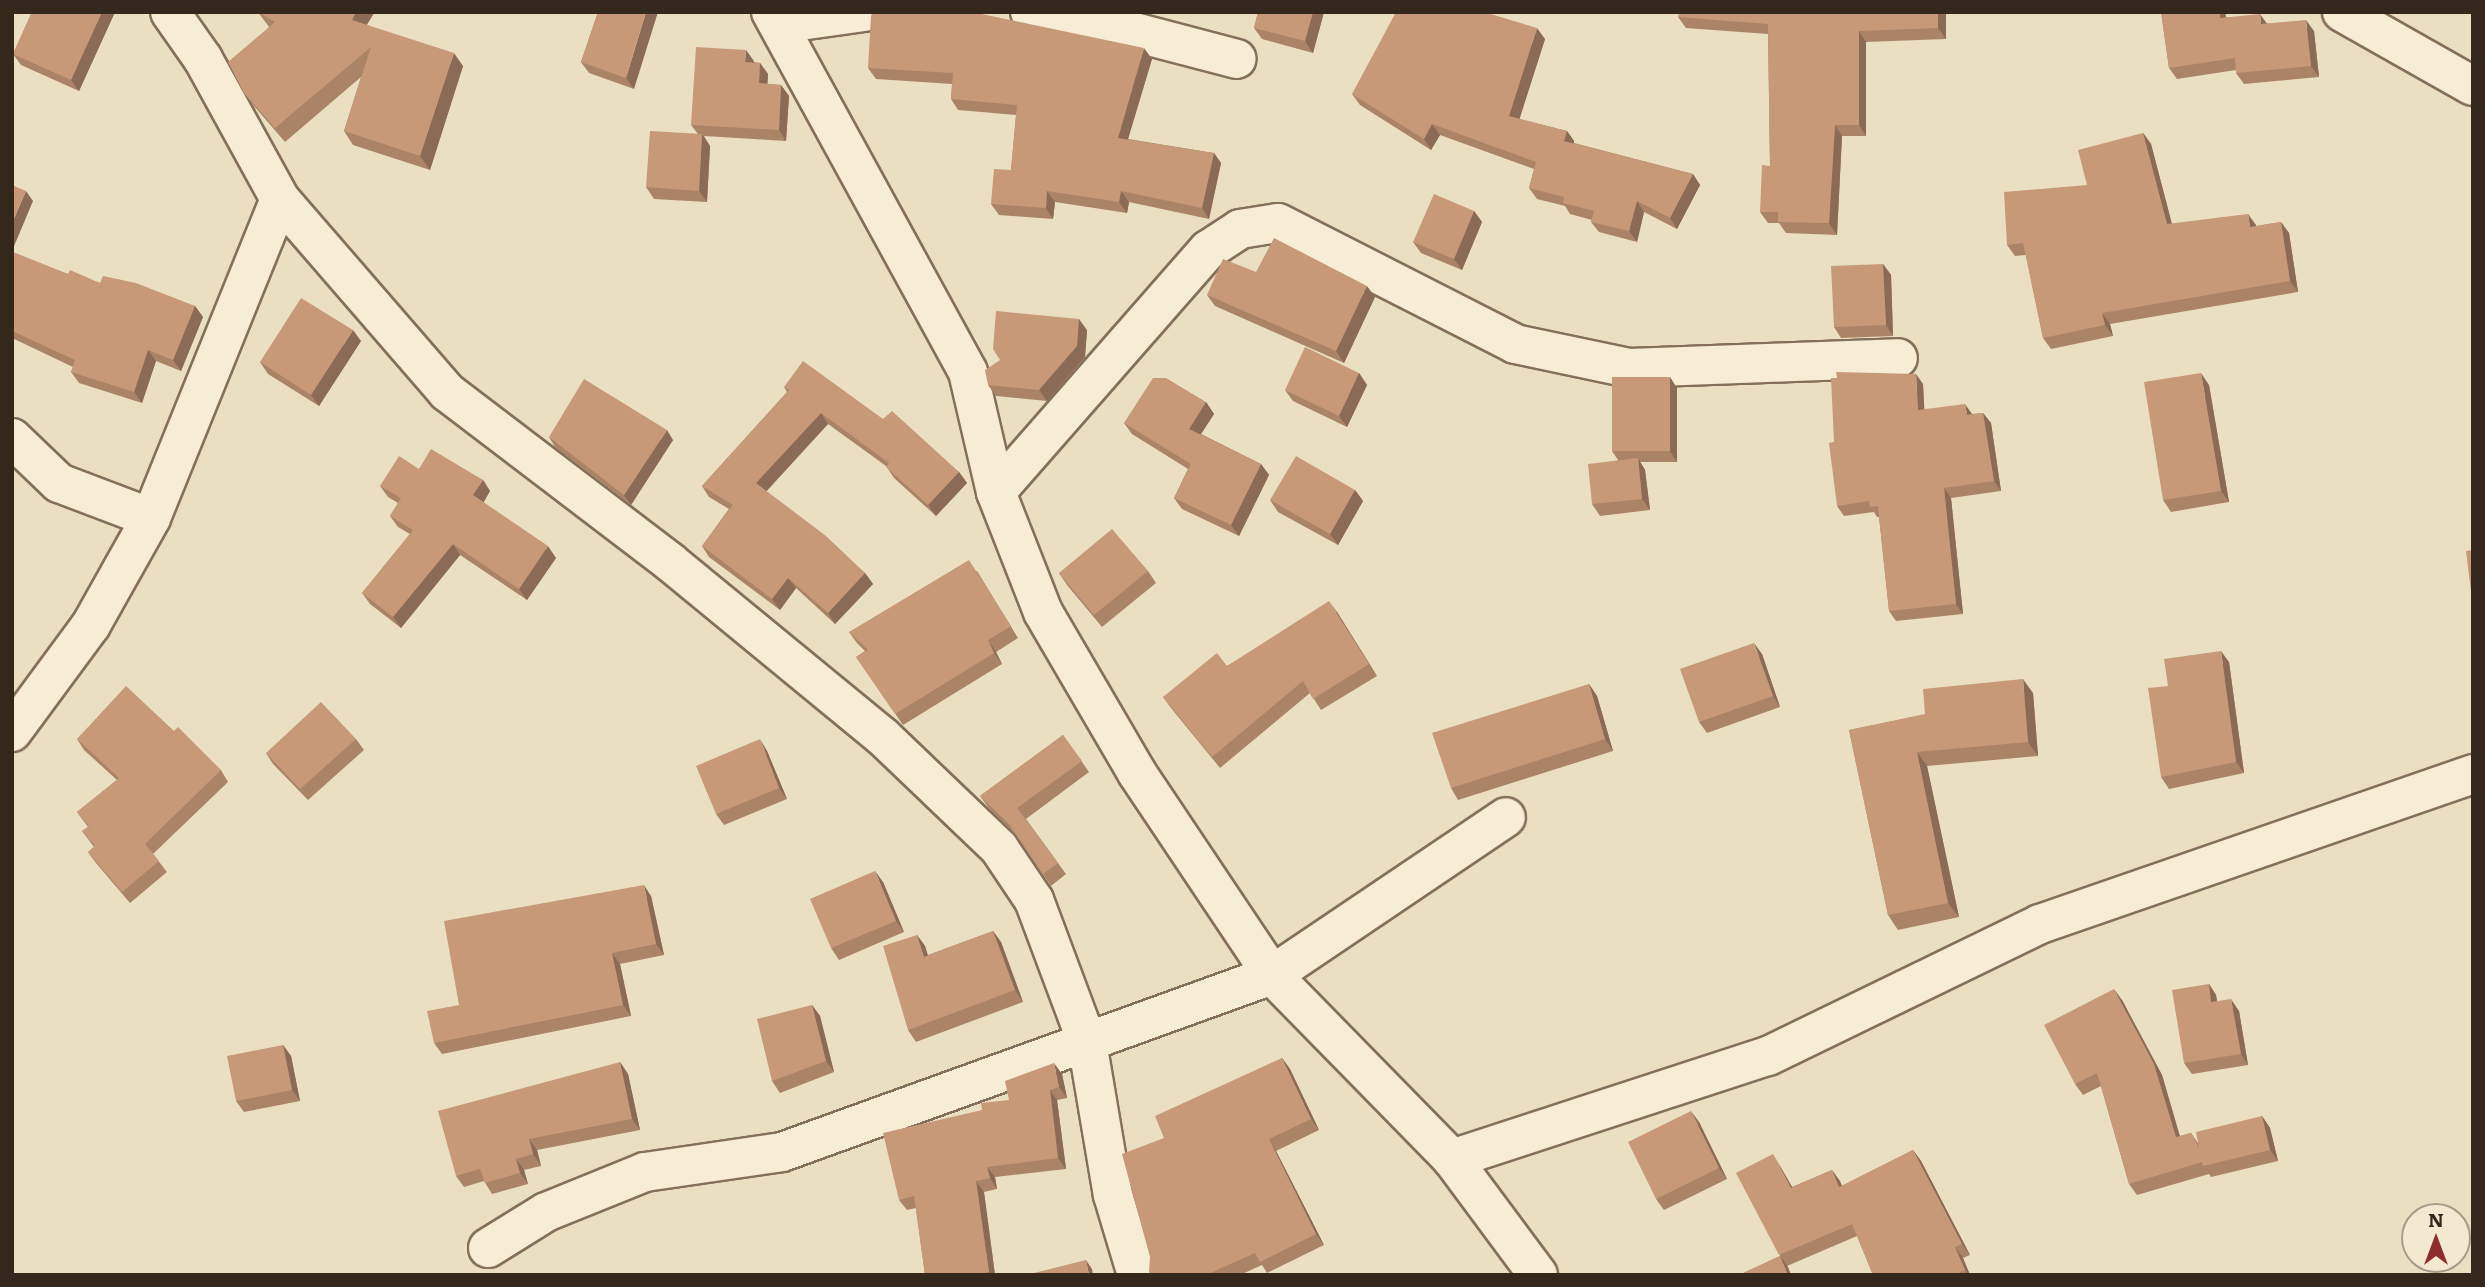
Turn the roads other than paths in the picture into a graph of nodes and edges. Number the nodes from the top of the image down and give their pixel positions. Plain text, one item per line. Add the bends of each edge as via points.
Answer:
1 (170, 12) edge
2 (864, 12) edge
3 (1030, 12) edge
4 (2356, 16) edge
5 (775, 18) edge
6 (1237, 59) dead end
7 (2473, 86) edge
8 (280, 199) junction
9 (1898, 358) dead end
10 (12, 438) edge
11 (996, 492) junction
12 (151, 518) junction
13 (12, 732) edge
14 (2473, 774) edge
15 (1506, 817) dead end
16 (1272, 975) junction
17 (1087, 1042) junction
18 (1452, 1159) junction
19 (488, 1248) dead end
20 (1138, 1275) edge
21 (1538, 1275) edge

1 - 8 street via 203,59
2 - 5 street
3 - 6 street via 1134,32
4 - 7 street
5 - 11 street via 968,372
8 - 12 street
8 - 17 street via 447,392 670,562 861,719 999,848 1034,900
9 - 11 street via 1629,368 1515,344 1278,223 1240,229 1208,250
10 - 12 street via 59,483
11 - 16 street via 1043,612 1137,774
12 - 13 street via 91,625
14 - 18 street via 2040,924 1768,1056
15 - 16 street
16 - 17 street
16 - 18 street
17 - 19 street via 782,1153 645,1172 546,1212
17 - 20 street via 1113,1195
18 - 21 street

